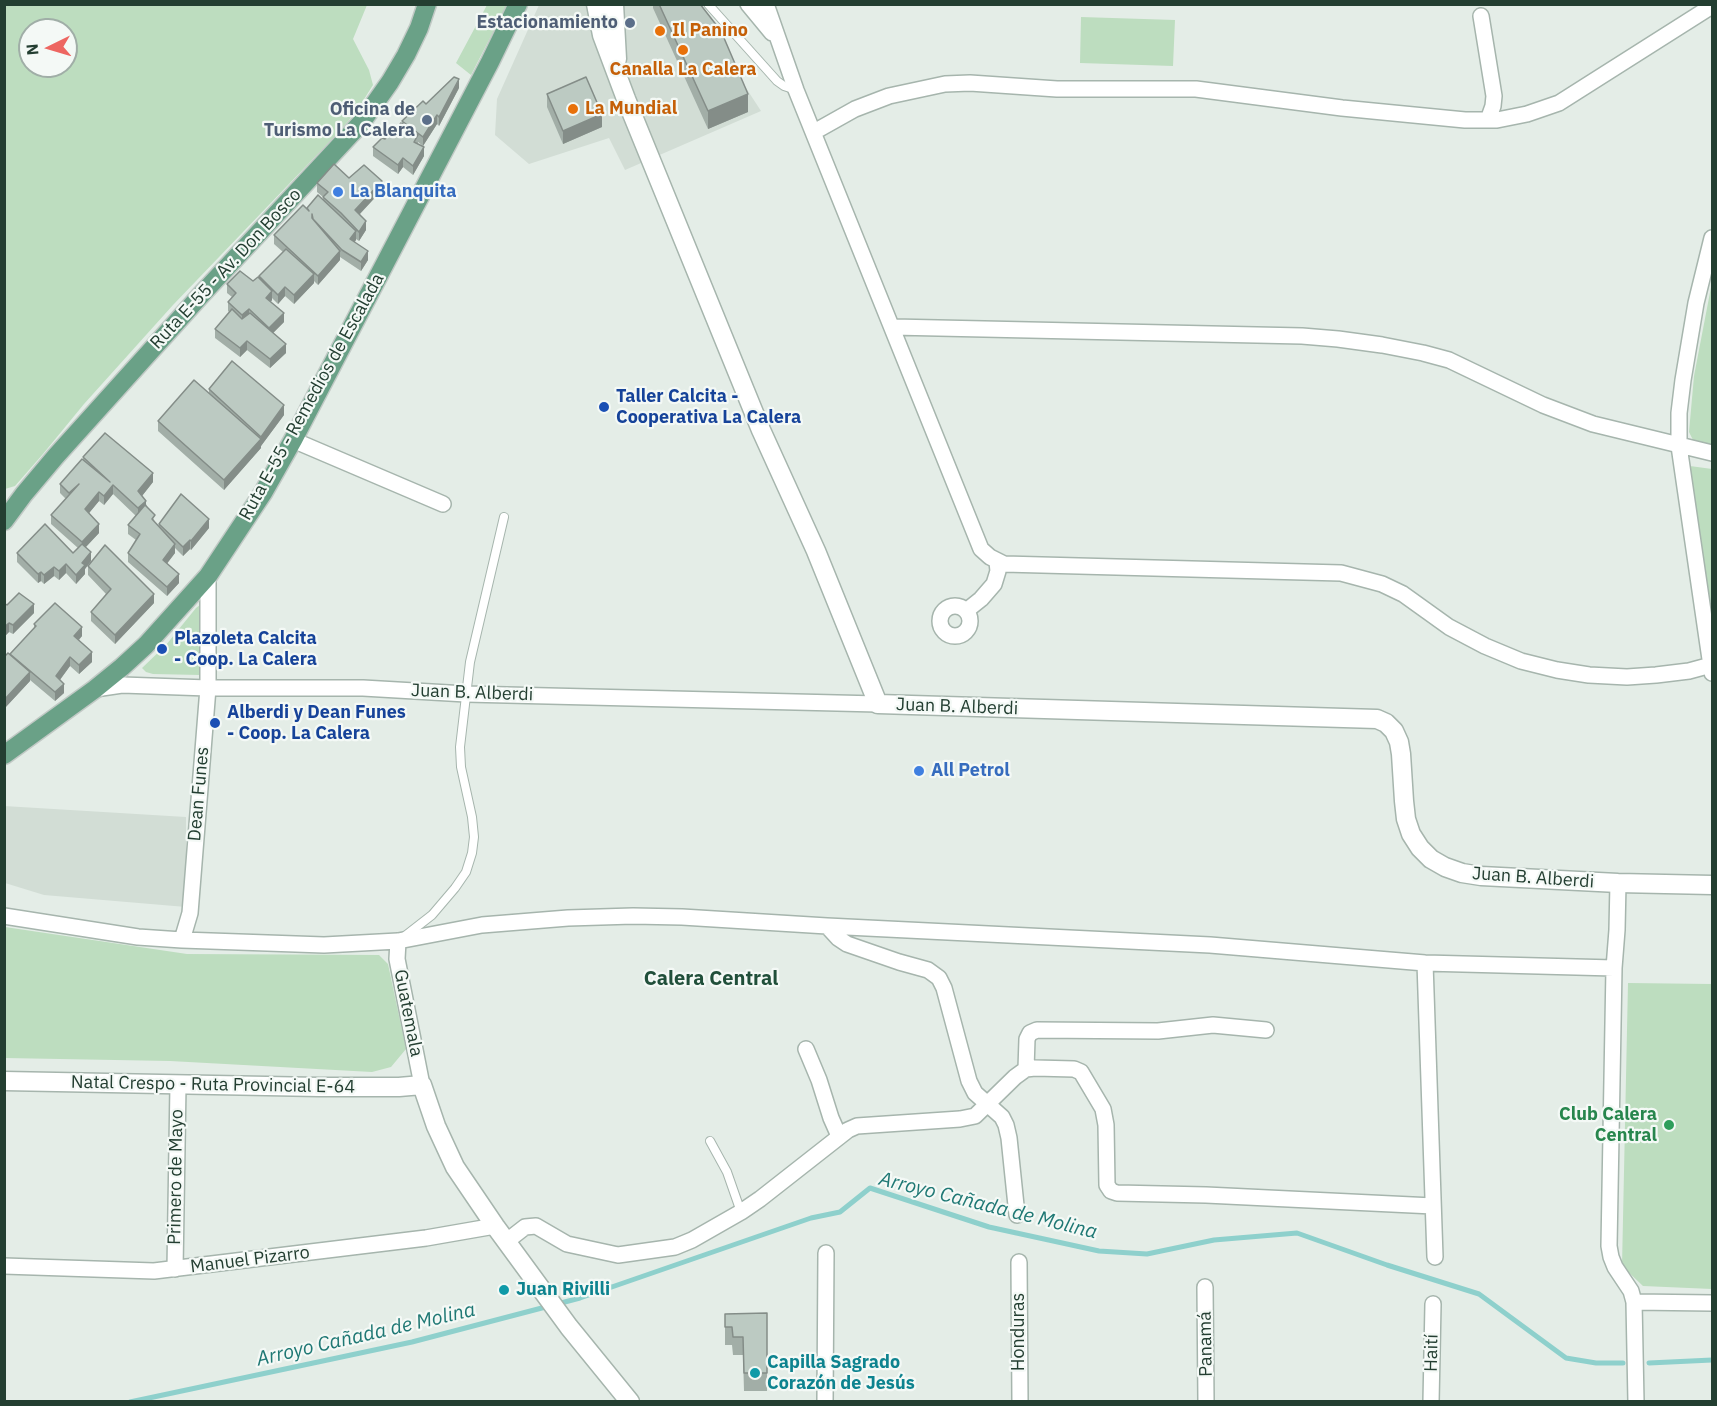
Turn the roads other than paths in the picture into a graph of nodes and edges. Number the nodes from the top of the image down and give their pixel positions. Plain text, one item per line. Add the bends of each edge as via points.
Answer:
1 (427, 4) edge
2 (518, 4) edge
3 (596, 4) edge
4 (614, 4) edge
5 (708, 4) edge
6 (748, 4) edge
7 (772, 6) edge
8 (1713, 6) edge
9 (1481, 16) dead end
10 (778, 40) junction
11 (619, 76) junction
12 (796, 90) junction
13 (1488, 120) junction
14 (814, 132) junction
15 (1713, 238) edge
16 (893, 327) junction
17 (292, 440) junction
18 (1679, 446) junction
19 (1713, 453) edge
20 (24, 494) junction
21 (443, 504) dead end
22 (4, 506) edge
23 (504, 517) dead end
24 (4, 521) edge
25 (997, 562) junction
26 (208, 576) junction
27 (966, 611) dead end
28 (1712, 669) edge
29 (208, 688) junction
30 (95, 689) junction
31 (466, 694) junction
32 (878, 704) junction
33 (4, 755) edge
34 (1618, 884) junction
35 (1713, 885) edge
36 (4, 916) edge
37 (827, 926) junction
38 (182, 940) junction
39 (398, 941) junction
40 (1425, 963) junction
41 (1614, 968) junction
42 (1266, 1030) dead end
43 (806, 1049) dead end
44 (1026, 1069) junction
45 (4, 1081) edge
46 (178, 1085) junction
47 (422, 1085) junction
48 (989, 1104) junction
49 (839, 1136) junction
50 (710, 1141) dead end
51 (1433, 1206) junction
52 (741, 1212) junction
53 (1017, 1215) dead end
54 (495, 1226) junction
55 (507, 1241) junction
56 (826, 1253) dead end
57 (1435, 1257) dead end
58 (1019, 1262) dead end
59 (4, 1266) edge
60 (175, 1269) junction
61 (1205, 1287) dead end
62 (1634, 1302) junction
63 (1713, 1303) edge
64 (1433, 1304) dead end
65 (630, 1401) edge
66 (825, 1401) edge
67 (1020, 1401) edge
68 (1206, 1401) edge
69 (1431, 1401) edge
70 (1635, 1401) edge

1 - 20 main road, Ruta E-55 - Av. Don Bosco via 406,55 361,123
2 - 17 main road, Ruta E-55 - Remedios de Escalada
3 - 11 street via 602,35
4 - 11 street
5 - 12 lane via 777,81
6 - 10 street
7 - 10 street
8 - 13 street via 1559,103 1527,114
9 - 13 street via 1494,96
10 - 12 street
11 - 32 street via 757,419
12 - 14 street
13 - 14 street via 1342,108 1196,89 1057,89 970,83 889,96
14 - 16 street
15 - 18 street via 1696,303 1685,369
16 - 18 street via 1302,336 1371,344 1449,360 1571,417
16 - 25 street via 981,549
17 - 21 street
17 - 26 main road, Ruta E-55 - Remedios de Escalada via 263,493
18 - 19 street
18 - 28 street
20 - 22 street
20 - 24 main road, Ruta E-55 - Av. Don Bosco
23 - 31 lane
25 - 27 street via 994,584
25 - 28 street via 1341,573 1403,594 1449,627 1521,661 1589,675 1627,677
26 - 29 street, Dean Funes
26 - 30 main road, Ruta E-55 - Remedios de Escalada via 146,645
29 - 30 street, Juan B. Alberdi via 122,685
29 - 31 street, Juan B. Alberdi via 363,688
29 - 38 street, Dean Funes via 190,914
30 - 33 main road, Ruta E-55 - Remedios de Escalada
31 - 32 street, Juan B. Alberdi
31 - 39 lane via 460,747 472,817 472,853 455,888 432,915
32 - 34 street, Juan B. Alberdi via 1377,719 1394,730 1399,742 1406,819 1420,848 1431,859 1462,873 1481,876
34 - 35 street, Juan B. Alberdi
34 - 41 street
36 - 38 street
37 - 39 street via 682,916 568,918 482,926
37 - 40 street via 1210,945
37 - 48 street via 847,944 928,970 939,978 969,1081 975,1093
38 - 39 street via 324,945
39 - 47 street, Guatemala via 397,959
40 - 41 street
40 - 51 street
41 - 62 street via 1610,1246 1615,1267
42 - 44 street via 1213,1025 1158,1031 1037,1030 1027,1039
43 - 49 street
44 - 48 street
44 - 51 street via 1081,1072 1103,1109 1107,1185 1111,1191
45 - 46 street, Natal Crespo - Ruta Provincial E-64
46 - 47 street, Natal Crespo - Ruta Provincial E-64
46 - 60 street, Primero de Mayo
47 - 54 street via 455,1167
48 - 49 street via 975,1116 858,1126
48 - 53 street via 1006,1125
49 - 52 street
50 - 52 lane via 727,1172
51 - 57 street
52 - 55 street via 692,1240 644,1252 618,1255 567,1244 536,1226 525,1227
54 - 55 street
54 - 60 street, Manuel Pizarro
55 - 65 street via 569,1327
56 - 66 street
58 - 67 street, Honduras
59 - 60 street, Manuel Pizarro
61 - 68 street, Panamá
62 - 63 street
62 - 70 street
64 - 69 street, Haití

